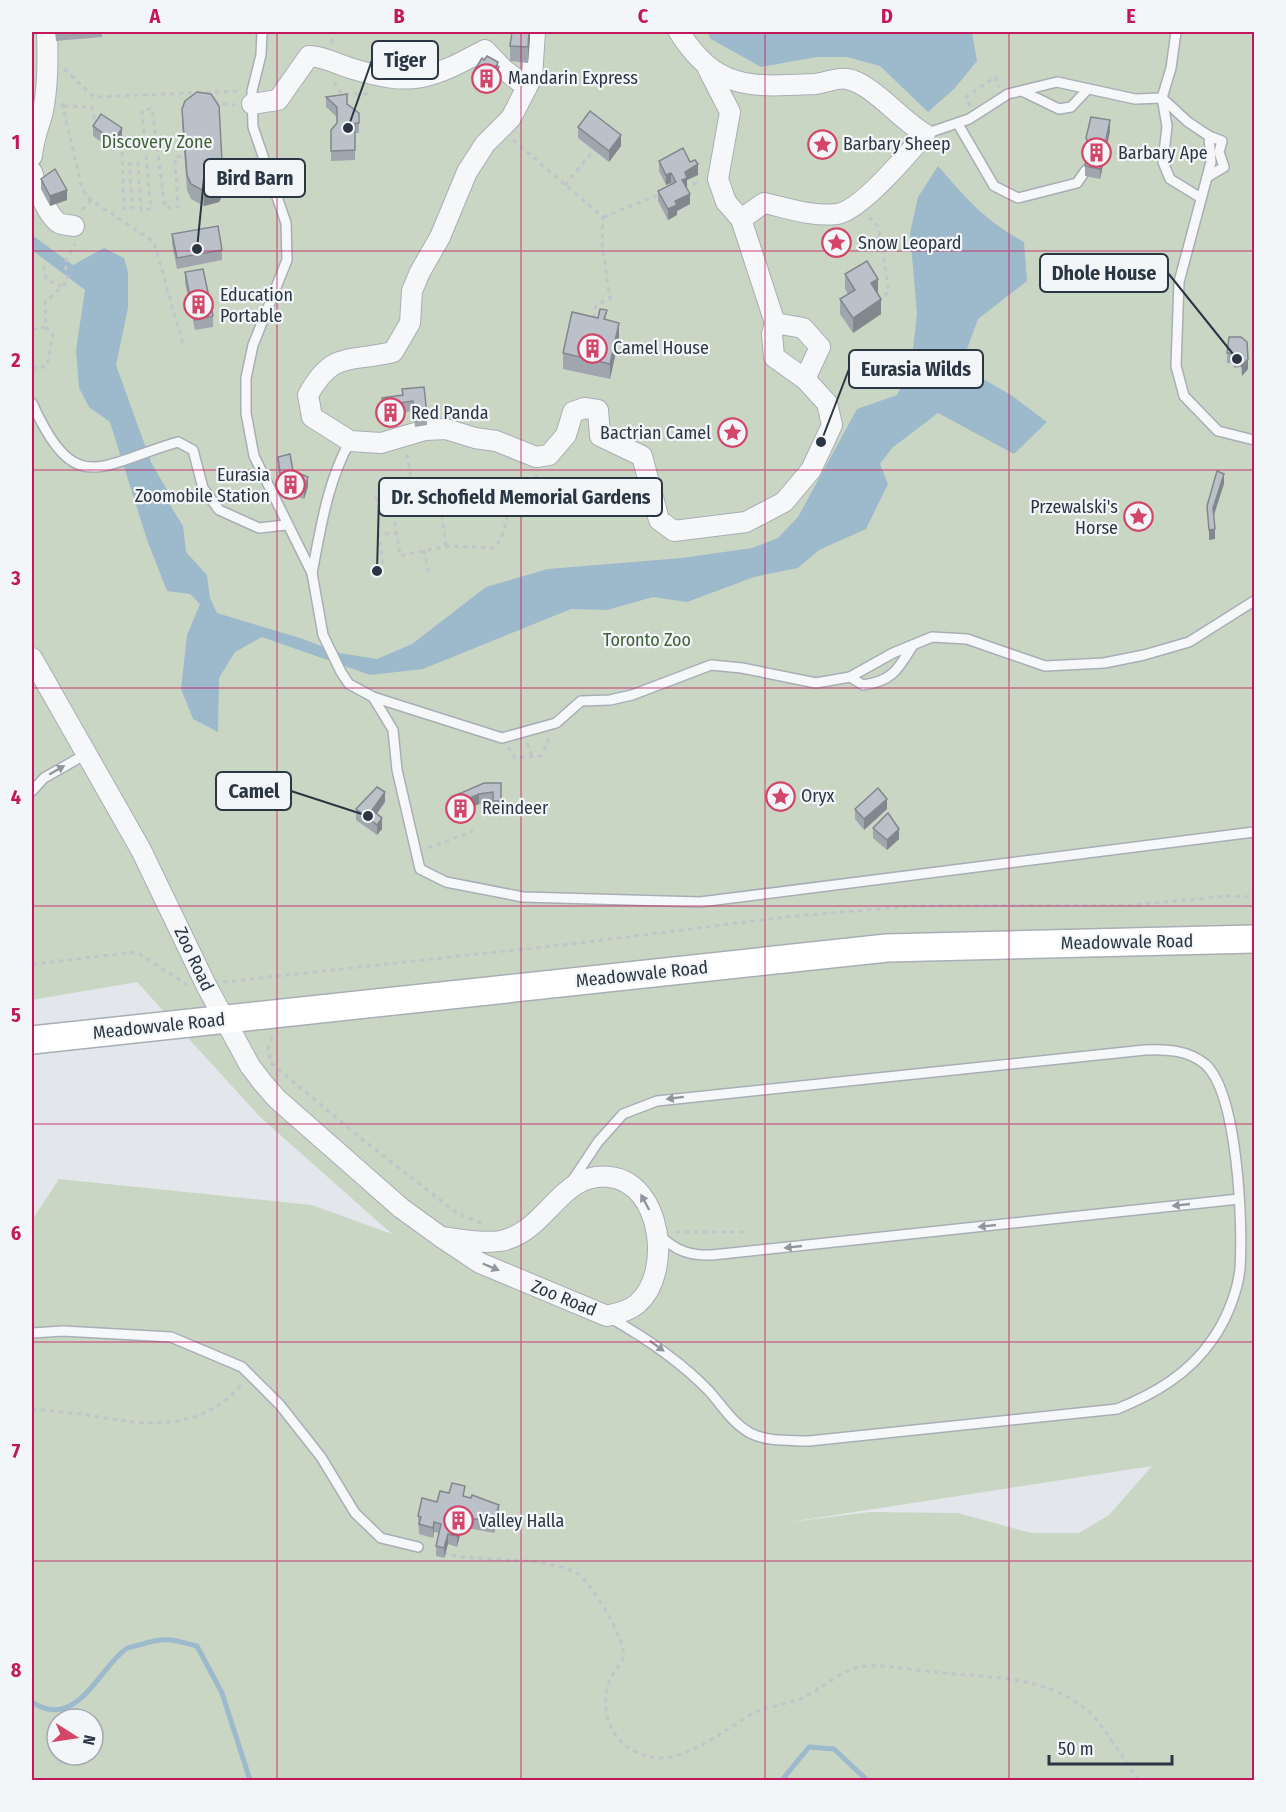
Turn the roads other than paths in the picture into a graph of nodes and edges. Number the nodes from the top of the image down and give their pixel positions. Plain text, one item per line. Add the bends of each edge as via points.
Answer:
1 (47, 32) edge
2 (262, 32) edge
3 (536, 32) edge
4 (678, 32) edge
5 (1176, 32) edge
6 (708, 69) junction
7 (758, 86) junction
8 (527, 87) junction
9 (1088, 89) junction
10 (1022, 91) junction
11 (252, 98) junction
12 (1162, 98) junction
13 (730, 112) junction
14 (958, 124) junction
15 (925, 134) junction
16 (32, 156) edge
17 (1086, 170) edge
18 (32, 172) edge
19 (1201, 198) junction
20 (741, 219) junction
21 (74, 226) road end
22 (775, 323) junction
23 (805, 379) junction
24 (32, 403) edge
25 (1254, 440) edge
26 (350, 441) junction
27 (286, 525) junction
28 (312, 573) junction
29 (1254, 601) edge
30 (913, 645) junction
31 (32, 658) edge
32 (850, 677) junction
33 (373, 697) junction
34 (86, 753) junction
35 (32, 791) edge
36 (1254, 832) edge
37 (1254, 939) edge
38 (224, 1019) junction
39 (32, 1040) edge
40 (569, 1186) junction
41 (1239, 1199) junction
42 (665, 1229) junction
43 (441, 1237) junction
44 (607, 1316) junction
45 (32, 1333) edge
46 (418, 1547) road end

1 - 16 street via 42,112
2 - 11 lane
3 - 8 street via 532,77
4 - 6 street
5 - 12 lane
6 - 7 street
6 - 13 street
7 - 13 street via 742,95
7 - 15 street via 825,83 845,78 866,86
8 - 11 street via 485,50 445,71 416,79 390,80 320,56 309,56 278,100
8 - 26 street via 510,118 484,144 467,172 412,291 410,323 393,352 340,360 320,373 308,395 312,417
9 - 10 lane via 1057,82
9 - 10 lane via 1071,107 1059,110
9 - 12 lane via 1135,99
10 - 14 lane
11 - 27 lane via 253,127 286,223 287,260 253,345 246,378 246,414 254,456
12 - 19 lane via 1167,126 1163,162 1170,179
12 - 19 lane via 1188,122 1222,141 1219,152 1224,166 1207,177
13 - 20 street via 718,179 726,202
14 - 15 lane
14 - 17 lane via 994,186 1018,198 1077,183
15 - 20 street via 857,204 839,214 814,214 764,203
18 - 21 street via 37,192 54,218 58,223
19 - 25 lane via 1179,282 1176,366 1184,396 1218,431
20 - 22 street
22 - 23 street via 774,357
22 - 23 street via 803,328 820,347
23 - 26 street via 827,403 832,425 811,470 784,502 746,522 674,531 666,526 659,520 642,456 600,436 598,410 584,408 573,412 566,435 549,455 536,458 496,441 446,429 425,430 381,443
24 - 27 lane via 58,452 80,466 106,468 178,442 193,450 203,488 219,510 259,528
26 - 28 lane via 336,466 326,499
27 - 28 lane
28 - 33 lane via 323,635 341,672 349,684
29 - 30 lane via 1189,642 1104,663 1045,666 967,639 932,637
30 - 32 lane
30 - 32 lane via 897,671 881,683 863,685
31 - 34 street, Zoo Road
32 - 33 lane via 816,684 711,665 632,695 581,701 556,723 502,738
33 - 36 lane via 393,730 397,770 420,869 446,882 523,897 700,902
35 -> 34 lane via 45,778
34 - 38 street, Zoo Road via 141,850
37 - 38 main road, Meadowvale Road via 887,948
38 - 39 main road, Meadowvale Road
38 - 43 street, Zoo Road via 250,1066 278,1099 401,1208
41 -> 40 lane via 1229,1109 1206,1065 1174,1049 657,1101 623,1114 598,1142
42 -> 40 street, Zoo Road via 628,1182 600,1176
40 - 43 street, Zoo Road via 527,1229 501,1241
41 -> 42 lane via 696,1256 668,1244
44 -> 41 lane via 644,1336 676,1360 738,1425 769,1438 809,1441 1117,1408 1161,1389 1213,1340 1234,1294 1240,1269
42 - 44 street, Zoo Road via 649,1287 637,1304
43 -> 44 street, Zoo Road via 480,1263
45 - 46 lane via 171,1337 242,1367 280,1405 321,1457 356,1513 381,1538

